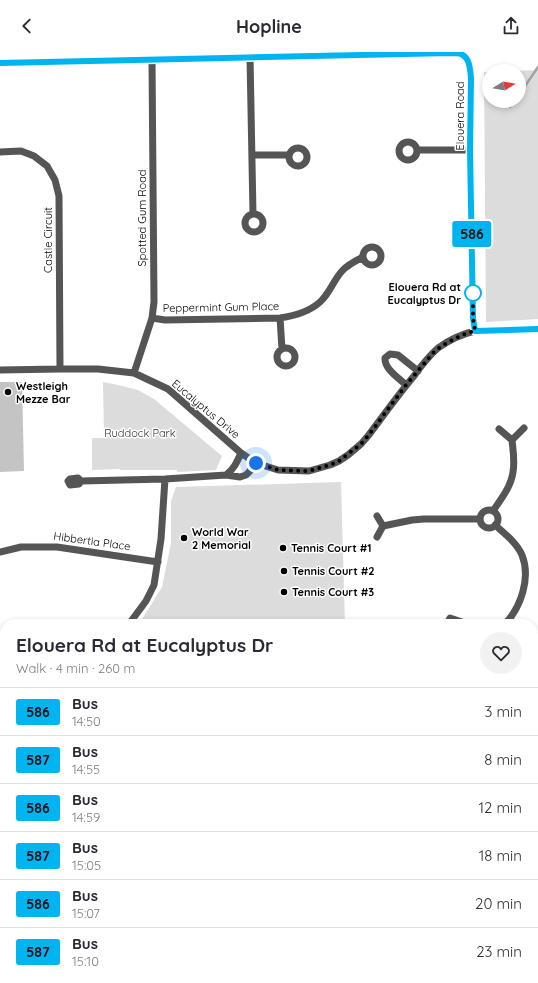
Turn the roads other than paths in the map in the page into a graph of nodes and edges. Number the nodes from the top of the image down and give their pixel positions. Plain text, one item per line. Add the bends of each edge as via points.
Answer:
1 (308, 54) edge
2 (220, 55) edge
3 (250, 57) junction
4 (152, 60) junction
5 (0, 62) edge
6 (417, 150) dead end
7 (470, 150) junction
8 (0, 152) edge
9 (252, 155) junction
10 (289, 155) dead end
11 (253, 214) dead end
12 (363, 258) dead end
13 (152, 318) junction
14 (280, 318) junction
15 (538, 329) edge
16 (475, 331) junction
17 (282, 349) dead end
18 (60, 369) junction
19 (0, 370) edge
20 (418, 371) junction
21 (134, 373) junction
22 (406, 385) junction
23 (524, 428) dead end
24 (499, 429) dead end
25 (512, 440) junction
26 (241, 453) junction
27 (256, 463) junction
28 (226, 475) junction
29 (165, 479) junction
30 (81, 481) dead end
31 (493, 511) junction
32 (377, 516) dead end
33 (480, 519) junction
34 (495, 525) junction
35 (383, 526) junction
36 (377, 537) dead end
37 (0, 552) edge
38 (158, 562) junction
39 (133, 619) edge
40 (510, 619) edge

1 - 3 street, Elouera Road
1 - 7 street, Elouera Road via 461,54 467,59 471,78
2 - 3 street, Elouera Road
2 - 4 street, Elouera Road
3 - 9 street
4 - 5 street, Elouera Road
4 - 13 street, Spotted Gum Road
6 - 7 street
7 - 16 street, Elouera Road
8 - 18 street, Castle Circuit via 21,151 34,156 47,166 55,180 59,196
9 - 10 street
9 - 11 street
12 - 14 street, Peppermint Gum Place via 342,271 326,296 317,304 300,313
13 - 14 street, Peppermint Gum Place
13 - 21 street, Spotted Gum Road
14 - 17 street
15 - 16 street, Eucalyptus Drive
16 - 20 street, Eucalyptus Drive via 457,337 439,348
18 - 19 street, Eucalyptus Drive
18 - 21 street, Eucalyptus Drive via 98,369
20 - 22 street, Eucalyptus Drive
20 - 22 street via 398,355 390,354 385,358 388,368
21 - 26 street, Eucalyptus Drive via 168,389
22 - 27 street, Eucalyptus Drive via 361,444 339,461 309,471 278,470
23 - 25 street
24 - 25 street
25 - 31 street via 514,470 507,491
26 - 27 street, Eucalyptus Drive
26 - 28 street via 232,471
27 - 28 street via 246,475
28 - 29 street
29 - 30 street
29 - 38 street
31 - 33 street via 484,511
31 - 34 street via 498,519
32 - 35 street
33 - 34 street via 485,527
33 - 35 street via 424,519
34 - 40 street via 516,545 522,555 525,569 525,585
35 - 36 street
37 - 38 street, Hibbertia Place via 21,547 58,547
38 - 39 street via 152,590

